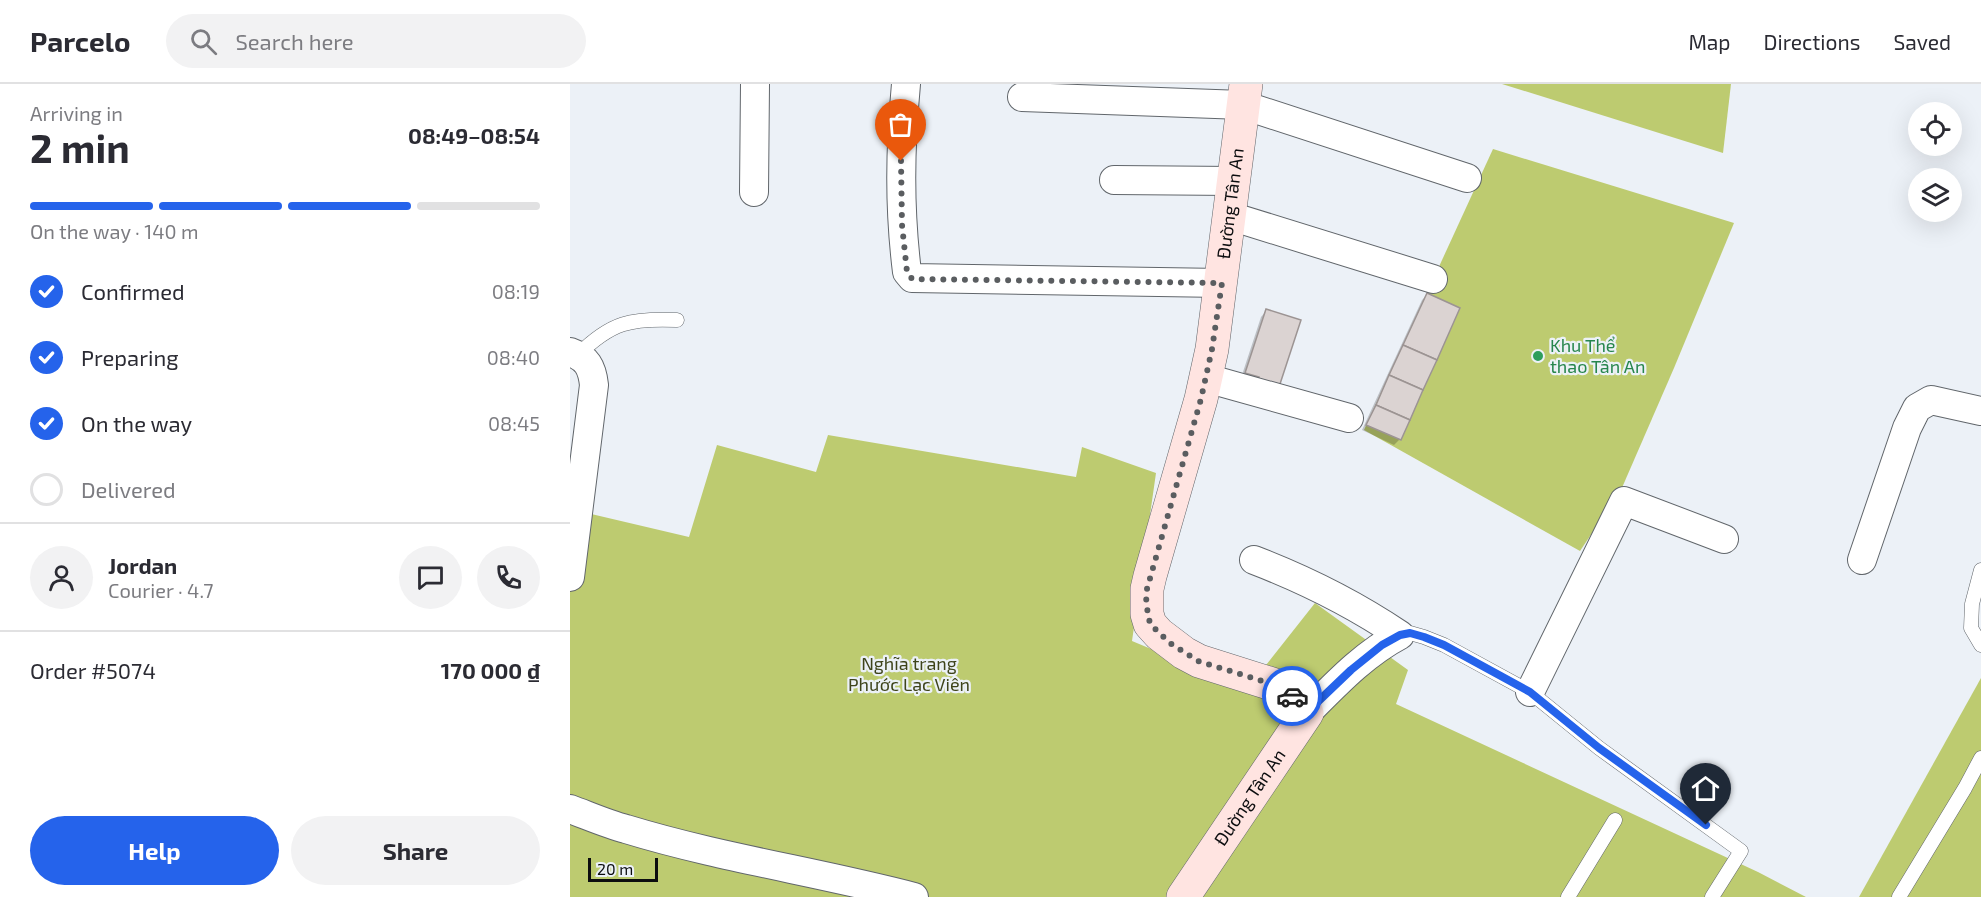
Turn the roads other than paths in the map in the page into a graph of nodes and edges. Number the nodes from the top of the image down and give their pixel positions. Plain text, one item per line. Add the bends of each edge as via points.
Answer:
1 (755, 84) edge
2 (906, 84) edge
3 (1244, 95) edge
4 (1022, 97) dead end
5 (1467, 178) dead end
6 (1114, 180) dead end
7 (1234, 181) junction
8 (754, 192) dead end
9 (1230, 216) junction
10 (1433, 279) dead end
11 (1222, 283) junction
12 (677, 320) dead end
13 (574, 353) edge
14 (1206, 378) junction
15 (1981, 411) edge
16 (1349, 418) dead end
17 (1724, 539) dead end
18 (1254, 560) dead end
19 (1862, 560) dead end
20 (1981, 570) edge
21 (570, 577) edge
22 (1400, 635) junction
23 (1981, 645) edge
24 (1530, 692) junction
25 (1307, 712) junction
26 (1981, 758) edge
27 (570, 809) edge
28 (1615, 820) dead end
29 (914, 897) edge
30 (1183, 897) edge
31 (1568, 897) edge
32 (1712, 897) edge
33 (1899, 897) edge

1 - 8 street
2 - 11 street via 901,215 907,272 912,279
3 - 4 street
3 - 5 street
3 - 7 street, Đường Tân An
6 - 7 street
7 - 9 street, Đường Tân An
9 - 10 street
9 - 11 street, Đường Tân An
11 - 14 street, Đường Tân An
12 - 13 lane via 634,320 614,327
13 - 21 street via 592,369 594,385
14 - 16 street
14 - 25 street, Đường Tân An via 1147,589 1150,624 1198,661 1272,684 1304,705
15 - 19 street via 1931,400 1917,408
17 - 24 street via 1624,501
18 - 22 street via 1314,585
20 - 23 lane via 1972,604 1971,628
22 - 24 lane via 1410,633 1444,645
22 - 25 street via 1351,670
24 - 32 lane via 1599,748 1741,851
25 - 30 street, Đường Tân An
26 - 33 lane
27 - 29 street via 637,832
28 - 31 lane

